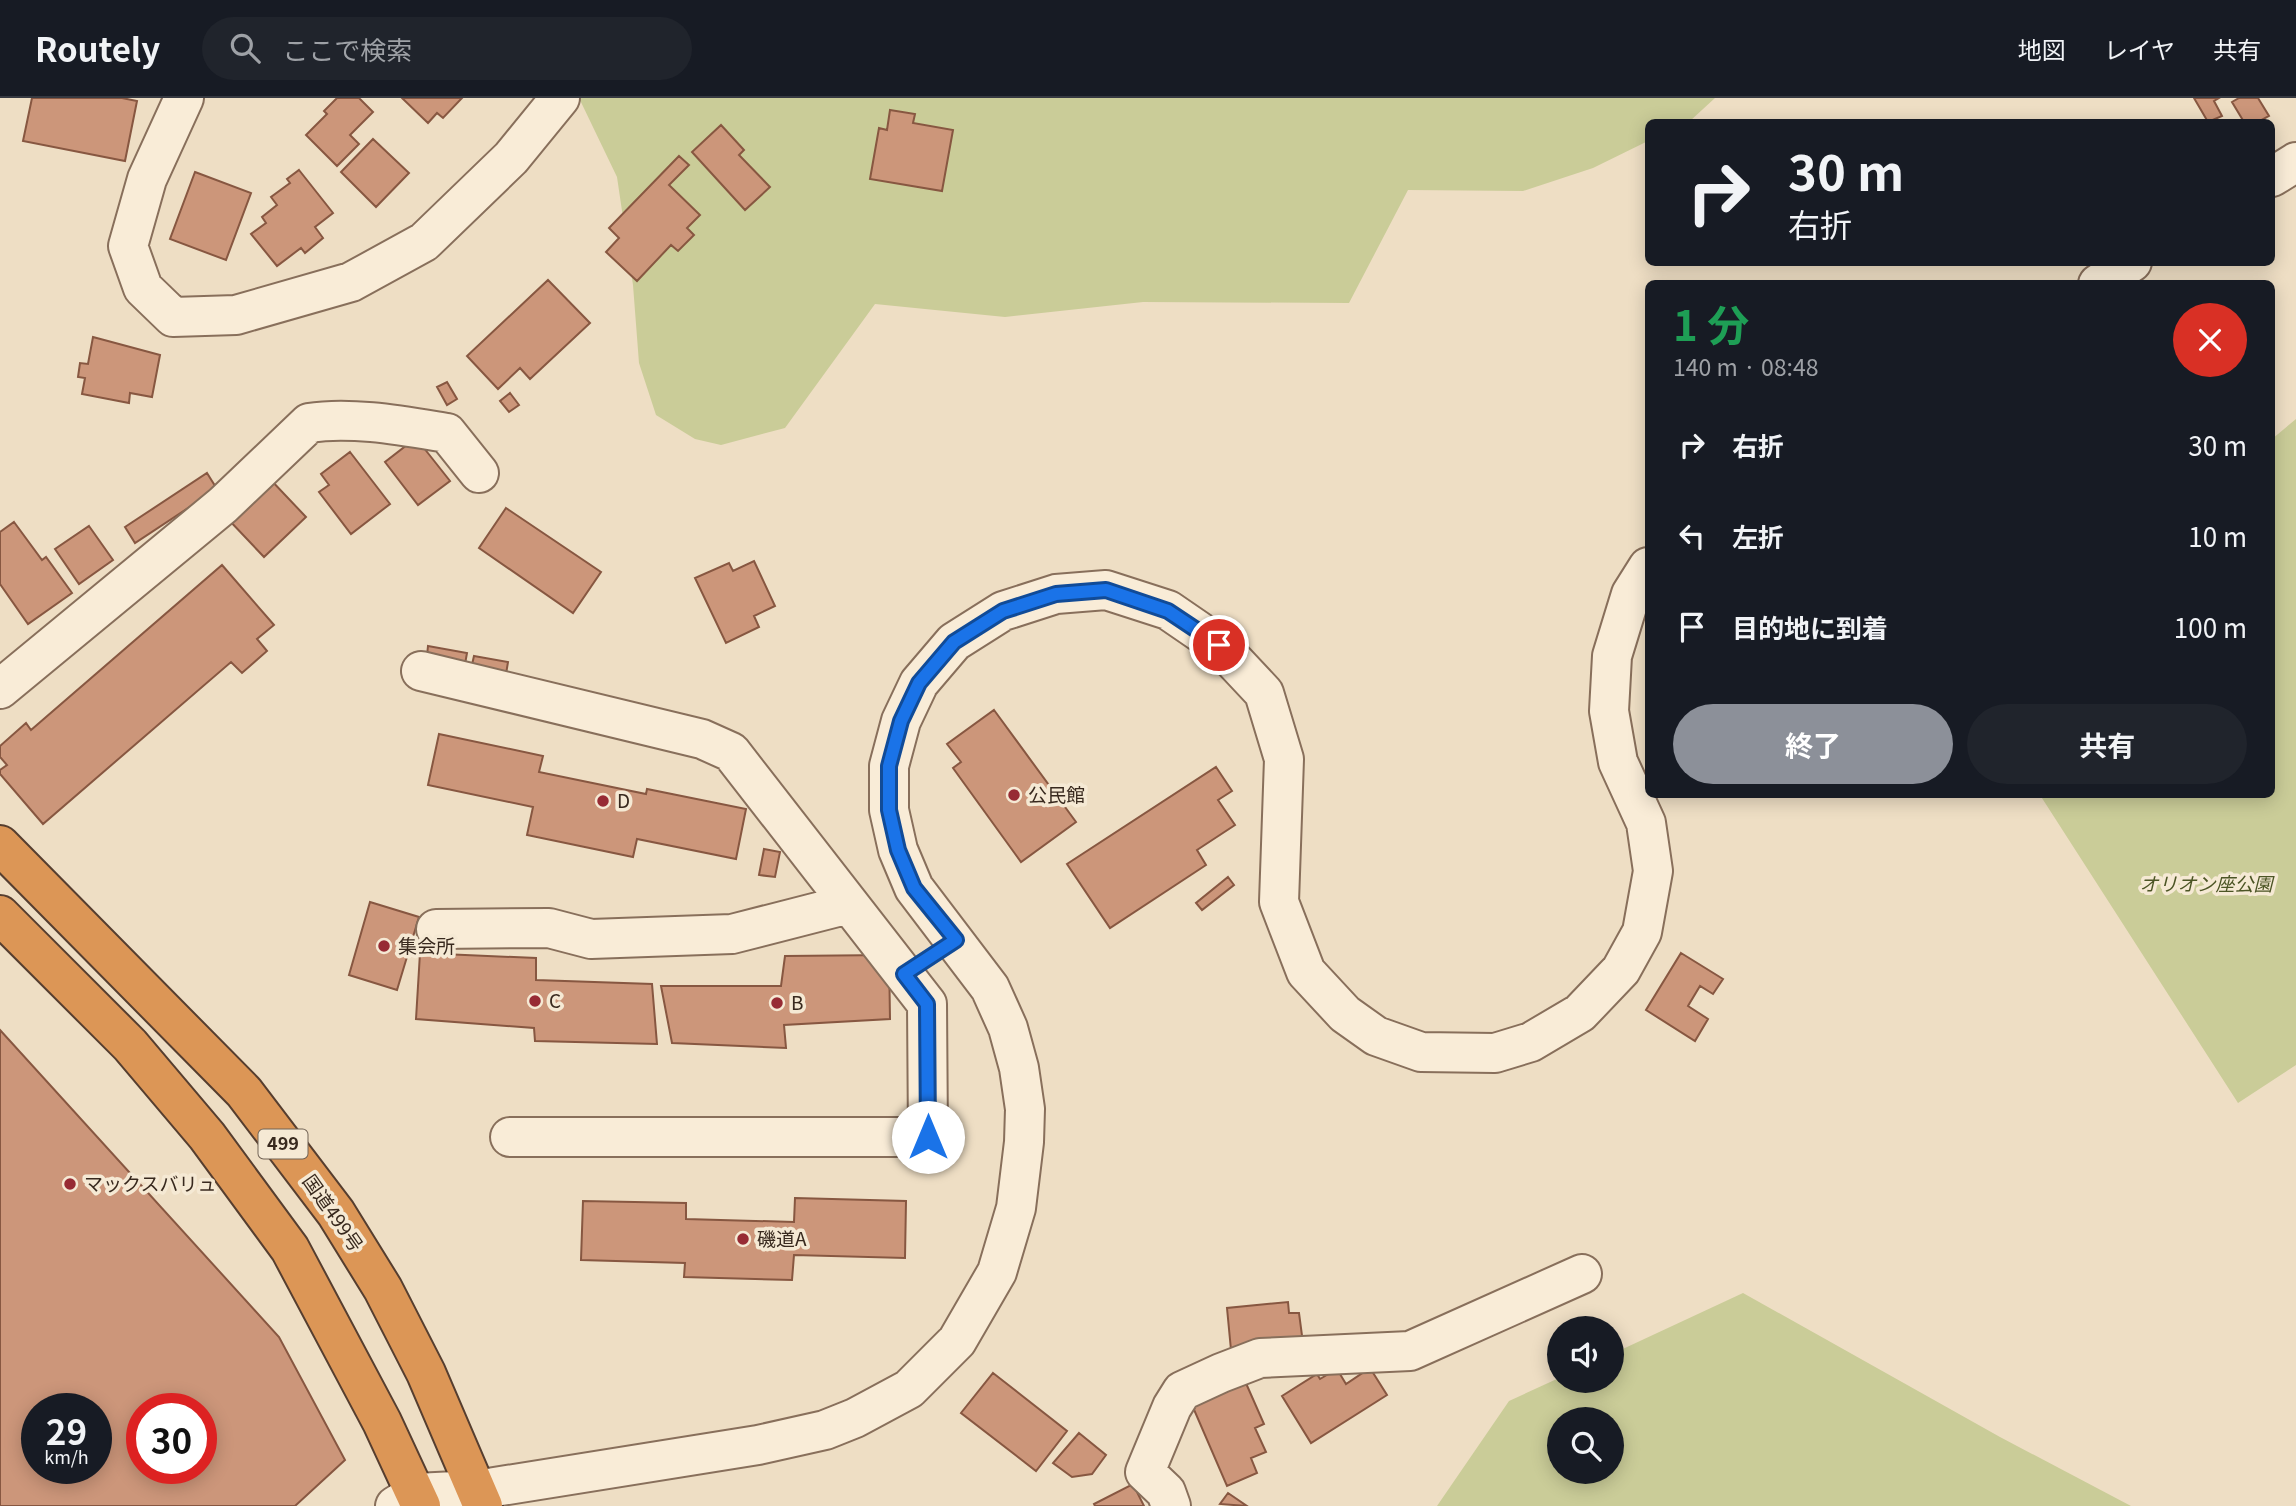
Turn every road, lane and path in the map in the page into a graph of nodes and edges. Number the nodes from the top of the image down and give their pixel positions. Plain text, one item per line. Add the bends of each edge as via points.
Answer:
1 (184, 98) edge
2 (560, 98) edge
3 (2296, 162) edge
4 (2275, 175) edge
5 (2126, 266) edge
6 (2104, 280) edge
7 (479, 473) dead end
8 (1645, 572) edge
9 (421, 671) dead end
10 (0, 688) edge
11 (0, 845) edge
12 (849, 904) junction
13 (0, 915) edge
14 (436, 929) dead end
15 (956, 940) junction
16 (904, 974) junction
17 (510, 1138) dead end
18 (1582, 1274) dead end
19 (480, 1498) edge
20 (411, 1502) edge
21 (1171, 1506) edge

1 - 2 street via 148,179 128,246 143,288 173,317 236,315 351,282 424,242 510,158
3 - 4 street
5 - 6 street
7 - 10 street via 447,433 323,420 309,423 223,505
8 - 15 street via 1631,594 1612,656 1609,711 1618,762 1646,823 1653,871 1642,932 1621,970 1580,1013 1531,1042 1495,1053 1421,1052 1376,1037 1345,1014 1306,972 1279,902 1284,759 1264,693 1219,645 1168,611 1106,590 1056,594 1003,611 974,629 954,642 919,683 901,721 889,766 889,810 898,850 914,888
9 - 12 street via 702,739 731,752
11 - 19 highway, 国道499号 / 499 via 244,1092 336,1213 383,1289 426,1373
12 - 14 street via 732,934 591,939 550,928
12 - 16 street
13 - 20 highway, 499 via 130,1045 207,1136 290,1249 382,1422
15 - 16 street
15 - 19 street via 990,988 1008,1028 1025,1109 1016,1208 997,1272 957,1341 909,1389 825,1430
16 - 17 street via 927,1004 928,1137
18 - 21 street via 1410,1351 1260,1358 1182,1391 1144,1472 1166,1492
19 - 20 street

